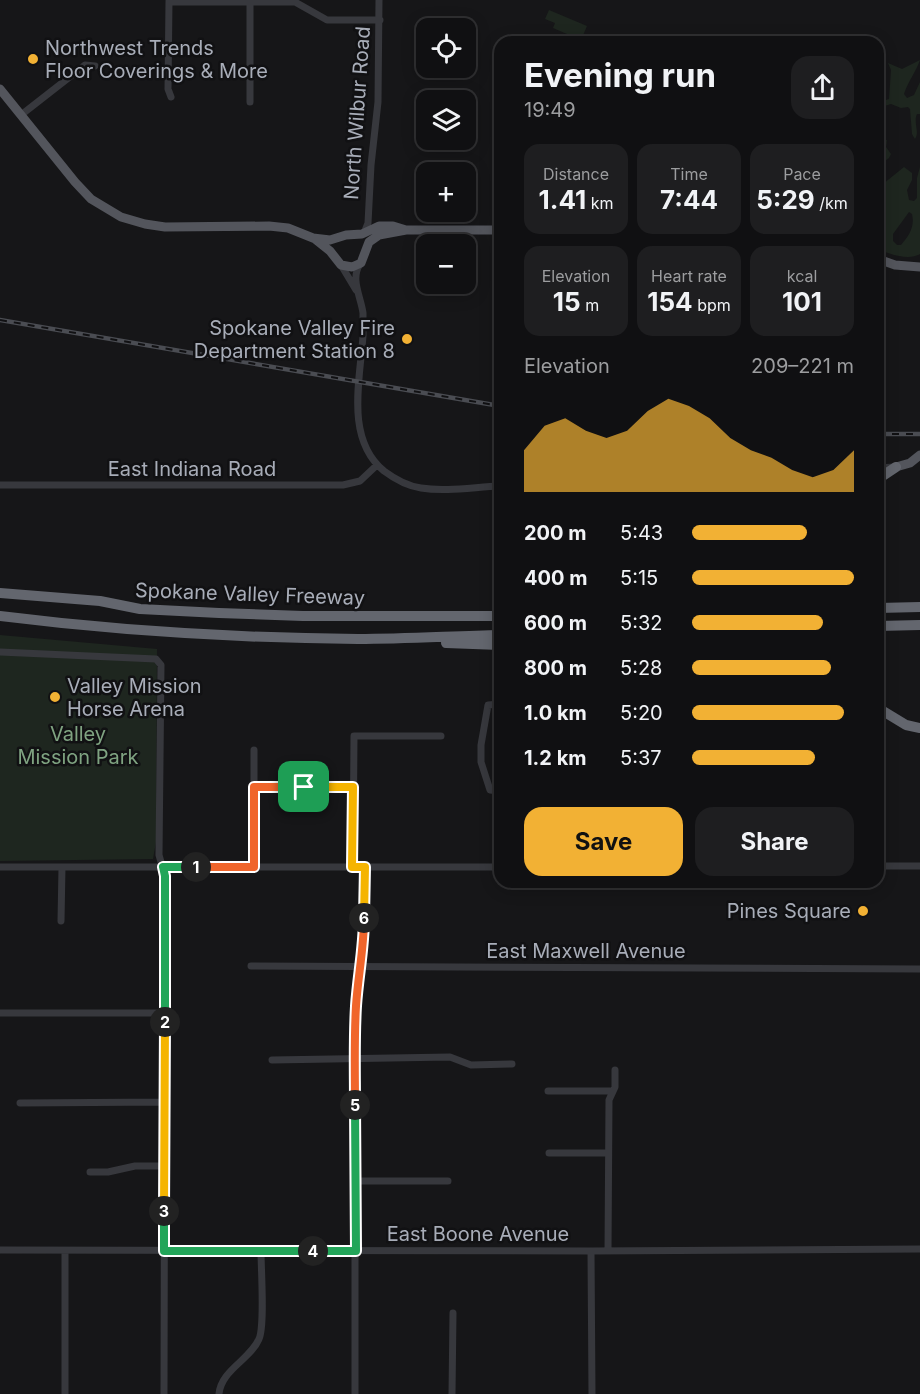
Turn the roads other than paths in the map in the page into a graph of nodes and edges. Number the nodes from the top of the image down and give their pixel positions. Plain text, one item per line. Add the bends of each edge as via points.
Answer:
1 (379, 0) edge
2 (169, 1) edge
3 (250, 2) junction
4 (380, 20) junction
5 (95, 66) dead end
6 (0, 89) edge
7 (171, 97) dead end
8 (250, 102) dead end
9 (21, 115) junction
10 (368, 215) junction
11 (375, 227) junction
12 (406, 230) junction
13 (494, 230) edge
14 (362, 234) junction
15 (351, 235) junction
16 (313, 238) junction
17 (341, 238) junction
18 (334, 257) junction
19 (363, 258) junction
20 (884, 261) edge
21 (341, 265) junction
22 (920, 267) edge
23 (358, 292) junction
24 (920, 456) edge
25 (377, 465) junction
26 (896, 467) junction
27 (920, 467) edge
28 (884, 468) edge
29 (884, 475) edge
30 (0, 485) edge
31 (494, 486) edge
32 (0, 593) edge
33 (920, 607) edge
34 (884, 608) edge
35 (494, 613) edge
36 (0, 616) edge
37 (920, 625) edge
38 (884, 626) edge
39 (494, 635) edge
40 (359, 639) junction
41 (494, 645) edge
42 (0, 652) edge
43 (494, 704) edge
44 (884, 712) edge
45 (920, 728) edge
46 (441, 736) dead end
47 (254, 750) dead end
48 (254, 787) junction
49 (353, 787) junction
50 (494, 790) edge
51 (884, 866) edge
52 (920, 866) edge
53 (0, 867) edge
54 (62, 867) junction
55 (163, 867) junction
56 (254, 867) junction
57 (352, 867) junction
58 (365, 867) junction
59 (494, 867) edge
60 (61, 921) dead end
61 (251, 966) dead end
62 (360, 966) junction
63 (920, 969) edge
64 (0, 1013) edge
65 (165, 1013) junction
66 (355, 1059) junction
67 (272, 1060) dead end
68 (512, 1064) dead end
69 (615, 1070) dead end
70 (548, 1091) dead end
71 (613, 1091) junction
72 (165, 1102) junction
73 (20, 1103) dead end
74 (549, 1153) dead end
75 (608, 1153) junction
76 (165, 1166) junction
77 (90, 1172) dead end
78 (355, 1181) junction
79 (448, 1181) dead end
80 (920, 1249) edge
81 (0, 1250) edge
82 (65, 1251) junction
83 (164, 1251) junction
84 (261, 1251) junction
85 (356, 1251) junction
86 (591, 1251) junction
87 (608, 1251) junction
88 (453, 1313) dead end
89 (65, 1394) edge
90 (164, 1394) edge
91 (219, 1394) edge
92 (355, 1394) edge
93 (452, 1394) edge
94 (592, 1394) edge

1 - 4 street, North Wilbur Road
2 - 3 street
2 - 7 street
3 - 4 street via 295,2 327,20
3 - 8 street
4 - 10 street, North Wilbur Road via 378,102
5 - 9 street via 85,65
6 - 9 main road
9 - 16 main road via 75,182 92,199 121,217 165,227 278,227
10 - 11 street, North Wilbur Road
10 - 14 street
11 - 12 main road
11 - 14 main road
12 - 13 main road
12 - 19 main road via 374,237
14 - 15 main road
15 - 17 main road
15 - 19 main road via 364,243
16 - 17 main road
16 - 18 main road
17 - 18 main road via 334,246
18 - 21 main road
19 - 21 main road via 352,267
19 - 23 street via 356,271
20 - 22 main road
21 - 23 street
23 - 25 street via 363,320 358,383 360,430 365,448
24 - 26 main road
25 - 30 street, East Indiana Road via 360,481 346,485
25 - 31 street via 397,481 422,488
26 - 27 main road
26 - 28 street
26 - 29 highway
32 - 35 highway, Spokane Valley Freeway via 140,609 303,616
33 - 34 highway
36 - 40 highway, Spokane Valley Freeway via 137,631
37 - 38 highway
39 - 40 highway, Spokane Valley Freeway
40 - 41 highway
42 - 55 street via 159,661 159,855
43 - 50 street via 488,705 481,762 490,790
44 - 45 highway via 906,725
46 - 49 street via 354,736
47 - 48 street
48 - 49 street
48 - 56 street
49 - 57 street
51 - 52 street
53 - 54 street
54 - 55 street
54 - 60 street
55 - 56 street
55 - 65 street
56 - 57 street
57 - 58 street
58 - 59 street
58 - 62 street
61 - 62 street, East Maxwell Avenue
62 - 63 street, East Maxwell Avenue
62 - 66 street
64 - 65 street
65 - 72 street
66 - 67 street
66 - 68 street via 450,1057 471,1065
66 - 78 street
69 - 71 street
70 - 71 street
71 - 75 street via 609,1100
72 - 73 street
72 - 76 street
74 - 75 street
75 - 87 street
76 - 77 street
76 - 83 street
78 - 79 street
78 - 85 street
80 - 87 street, East Boone Avenue
81 - 82 street, East Boone Avenue
82 - 83 street, East Boone Avenue
82 - 89 street
83 - 84 street, East Boone Avenue
83 - 90 street
84 - 85 street, East Boone Avenue
84 - 91 street via 261,1332 255,1346 221,1382
85 - 86 street, East Boone Avenue
85 - 92 street
86 - 87 street, East Boone Avenue
86 - 94 street
88 - 93 street

